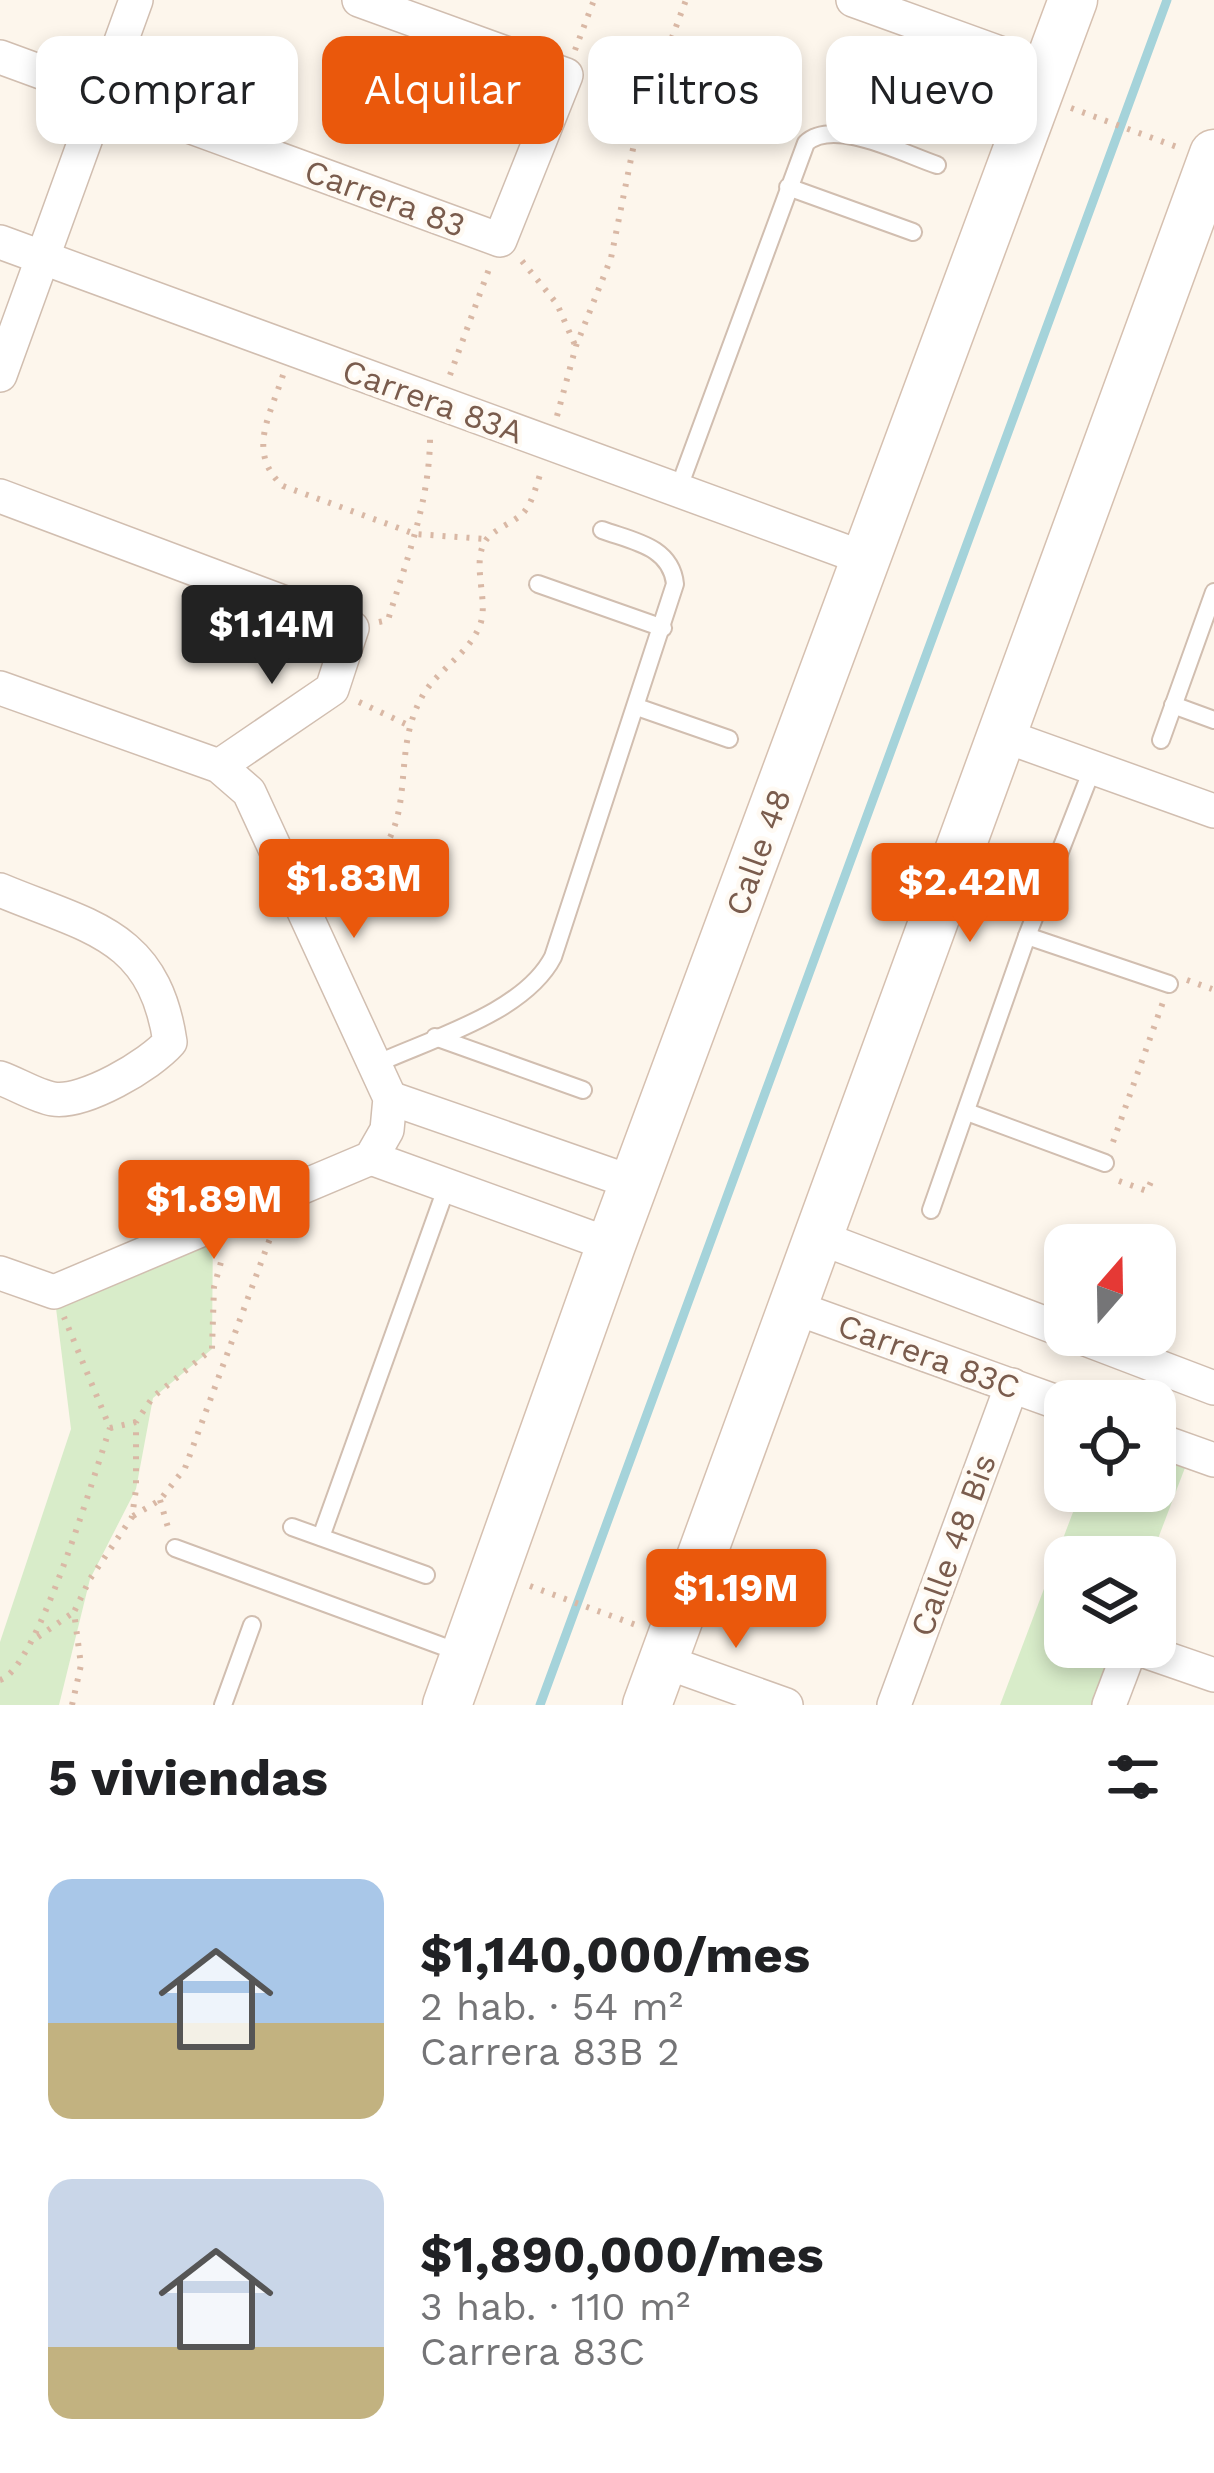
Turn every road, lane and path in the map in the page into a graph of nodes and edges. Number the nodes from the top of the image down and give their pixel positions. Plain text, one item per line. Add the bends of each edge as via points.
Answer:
1 (136, 0) edge
2 (359, 0) edge
3 (594, 0) edge
4 (686, 0) edge
5 (853, 0) edge
6 (1073, 0) edge
7 (123, 36) edge
8 (0, 57) edge
9 (36, 70) edge
10 (566, 75) junction
11 (1056, 88) junction
12 (84, 144) edge
13 (238, 144) edge
14 (1200, 152) edge
15 (937, 165) dead end
16 (788, 187) junction
17 (913, 232) dead end
18 (500, 240) junction
19 (0, 242) edge
20 (1199, 243) edge
21 (42, 258) junction
22 (576, 346) junction
23 (291, 349) junction
24 (0, 375) edge
25 (440, 403) junction
26 (550, 443) junction
27 (678, 490) junction
28 (0, 496) edge
29 (602, 530) dead end
30 (415, 534) junction
31 (486, 539) junction
32 (866, 559) junction
33 (538, 584) dead end
34 (1214, 592) edge
35 (352, 628) junction
36 (663, 628) junction
37 (0, 688) edge
38 (332, 689) junction
39 (1173, 705) junction
40 (637, 707) junction
41 (1214, 720) edge
42 (410, 726) junction
43 (1002, 734) junction
44 (729, 739) dead end
45 (1161, 740) dead end
46 (219, 766) junction
47 (1093, 767) junction
48 (1214, 811) edge
49 (0, 890) edge
50 (301, 912) junction
51 (1027, 936) junction
52 (1169, 984) joint
53 (435, 1037) junction
54 (374, 1065) junction
55 (0, 1078) edge
56 (583, 1090) dead end
57 (390, 1098) junction
58 (968, 1112) junction
59 (371, 1158) junction
60 (1105, 1163) junction
61 (1153, 1177) dead end
62 (634, 1183) junction
63 (447, 1186) junction
64 (931, 1210) dead end
65 (256, 1238) dead end
66 (818, 1238) junction
67 (611, 1245) junction
68 (239, 1246) dead end
69 (0, 1273) edge
70 (54, 1292) junction
71 (793, 1306) junction
72 (1044, 1323) edge
73 (1130, 1356) edge
74 (1012, 1385) junction
75 (1214, 1388) edge
76 (1044, 1397) edge
77 (136, 1422) junction
78 (110, 1428) junction
79 (1176, 1446) edge
80 (1214, 1460) edge
81 (131, 1517) junction
82 (292, 1527) dead end
83 (321, 1537) junction
84 (175, 1548) dead end
85 (426, 1575) dead end
86 (528, 1586) dead end
87 (74, 1612) junction
88 (252, 1625) dead end
89 (36, 1638) junction
90 (465, 1654) junction
91 (1176, 1663) edge
92 (649, 1664) edge
93 (1124, 1668) edge
94 (1214, 1676) edge
95 (0, 1680) edge
96 (72, 1705) edge
97 (223, 1705) edge
98 (448, 1705) edge
99 (786, 1705) edge
100 (894, 1705) edge
101 (1109, 1705) edge

1 - 7 street
2 - 10 street
3 - 10 path
4 - 22 path via 636,134 611,258
5 - 11 street
6 - 11 main road, Calle 48
8 - 9 street, Carrera 83
10 - 18 street
11 - 14 path
11 - 32 main road, Calle 48
12 - 21 street
13 - 18 street, Carrera 83
14 - 20 main road
15 - 16 lane via 822,132 801,151
16 - 17 lane
16 - 27 lane
18 - 22 path via 557,304
18 - 25 path
19 - 21 street, Carrera 83A
20 - 43 main road
21 - 23 street, Carrera 83A
21 - 24 street
22 - 26 path
23 - 25 street, Carrera 83A
23 - 30 path via 261,446 268,473
25 - 26 street, Carrera 83A
25 - 30 path
26 - 27 street, Carrera 83A
26 - 31 path via 525,511
27 - 32 street, Carrera 83A
28 - 35 street
29 - 36 lane via 654,549 670,564 675,584
30 - 31 path
30 - 35 path via 388,620
31 - 42 path via 482,619 471,643 424,692
32 - 62 main road, Calle 48
33 - 36 lane
34 - 39 lane
35 - 38 street
36 - 40 lane
37 - 46 street
38 - 42 path
38 - 46 street
39 - 41 lane
39 - 45 lane
40 - 44 lane
40 - 53 lane via 544,974 513,1002
42 - 50 path via 391,840 372,863
43 - 47 street
43 - 66 main road
46 - 50 street via 249,792
47 - 48 street
47 - 51 lane
49 - 55 street via 114,938 141,961 170,1042 156,1058 78,1099 53,1099
50 - 54 street
51 - 52 lane
51 - 58 lane
52 - 60 path
53 - 54 lane
53 - 56 lane
54 - 57 street
57 - 59 street via 387,1130
57 - 62 street
58 - 60 lane
58 - 64 lane
59 - 63 street
59 - 70 street
60 - 61 path via 1100,1174 1148,1191
62 - 67 main road, Calle 48
63 - 67 street
63 - 83 lane
65 - 81 path via 273,1229 184,1468 160,1500
66 - 71 main road
66 - 72 street
67 - 90 main road, Calle 48
68 - 77 path via 223,1255 214,1287 212,1349 153,1397
69 - 70 street
70 - 78 path
71 - 74 street, Carrera 83C
71 - 92 main road
73 - 75 street
74 - 76 street, Carrera 83C
74 - 100 street, Calle 48 Bis
77 - 78 path
77 - 81 path
78 - 89 path
79 - 80 street
81 - 87 path
82 - 83 lane
83 - 85 lane
84 - 90 lane
86 - 92 path
87 - 89 path
87 - 96 path via 81,1665
88 - 97 lane
89 - 95 path
90 - 98 main road, Calle 48
91 - 94 street
92 - 99 street
93 - 101 street

